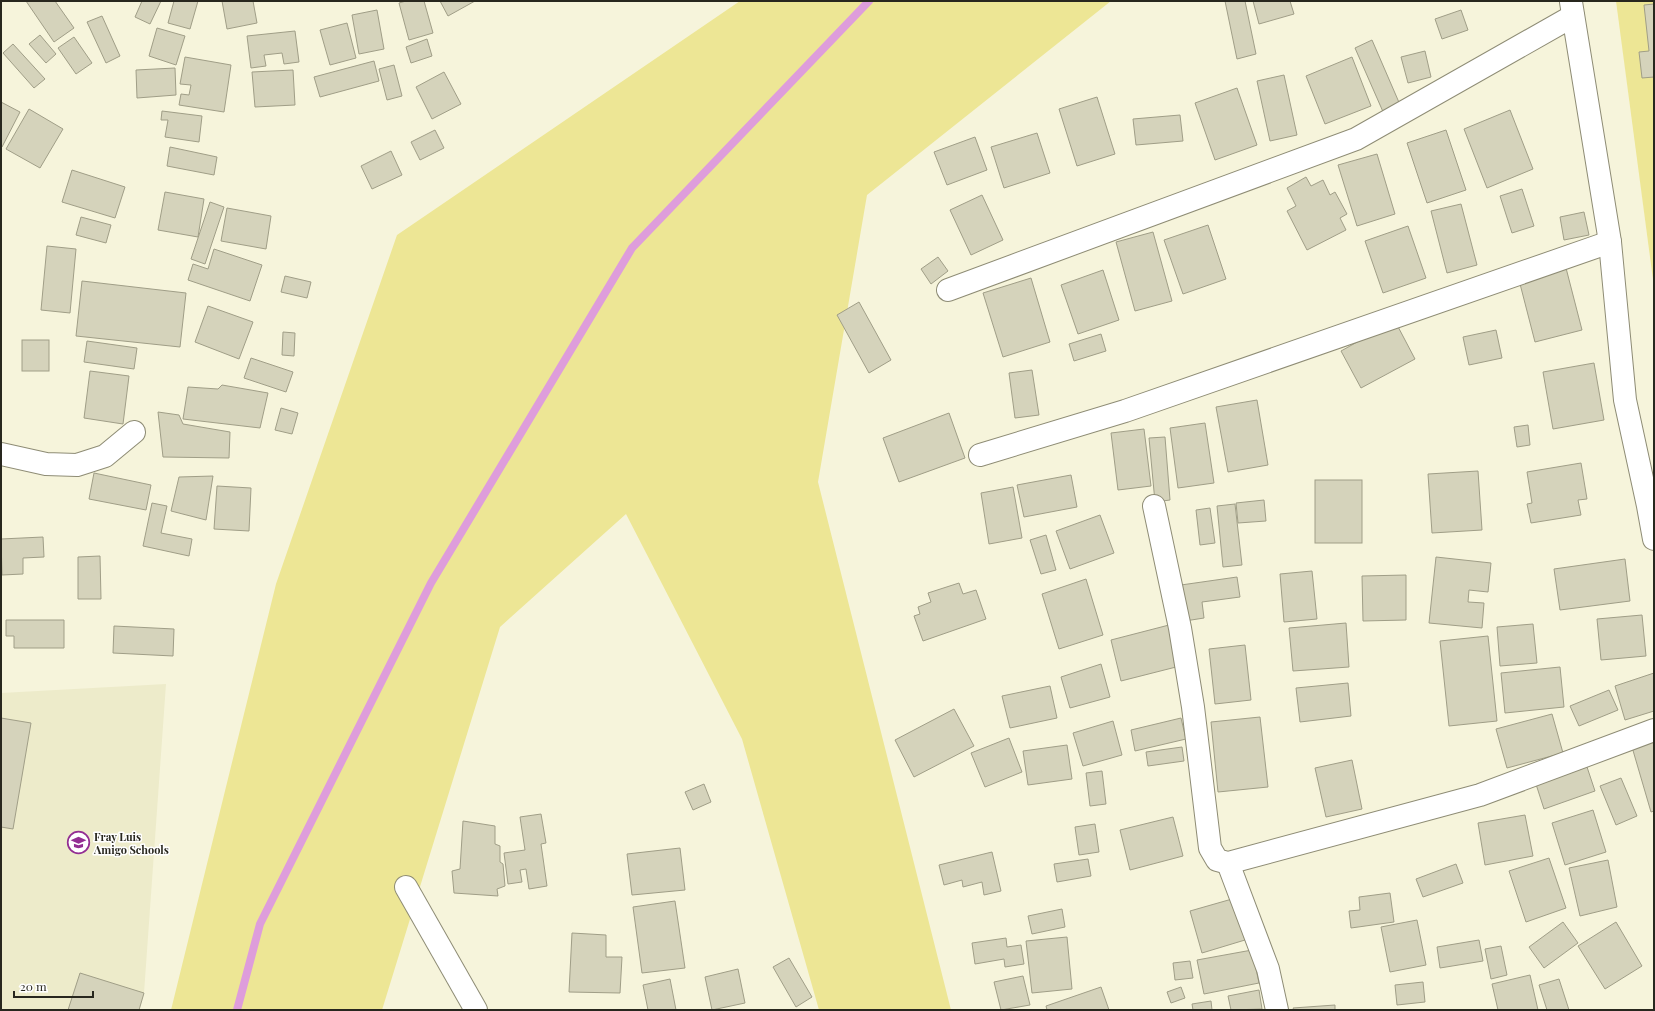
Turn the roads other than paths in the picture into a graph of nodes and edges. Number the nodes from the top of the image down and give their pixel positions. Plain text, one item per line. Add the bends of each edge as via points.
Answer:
1 (1572, 9) edge
2 (1610, 242) junction
3 (948, 290) dead end
4 (134, 432) dead end
5 (1, 454) edge
6 (980, 455) dead end
7 (1154, 506) dead end
8 (1654, 539) edge
9 (1654, 730) edge
10 (1228, 863) junction
11 (406, 888) dead end
12 (476, 1010) edge
13 (1277, 1010) edge

1 - 2 street
1 - 3 street via 1356,139
2 - 6 street via 1125,411
2 - 8 street via 1625,400
4 - 5 street via 105,456 77,464 46,464
7 - 10 street via 1180,628 1193,707 1210,848 1217,860
9 - 10 street via 1480,795
10 - 13 street via 1268,969
11 - 12 street

